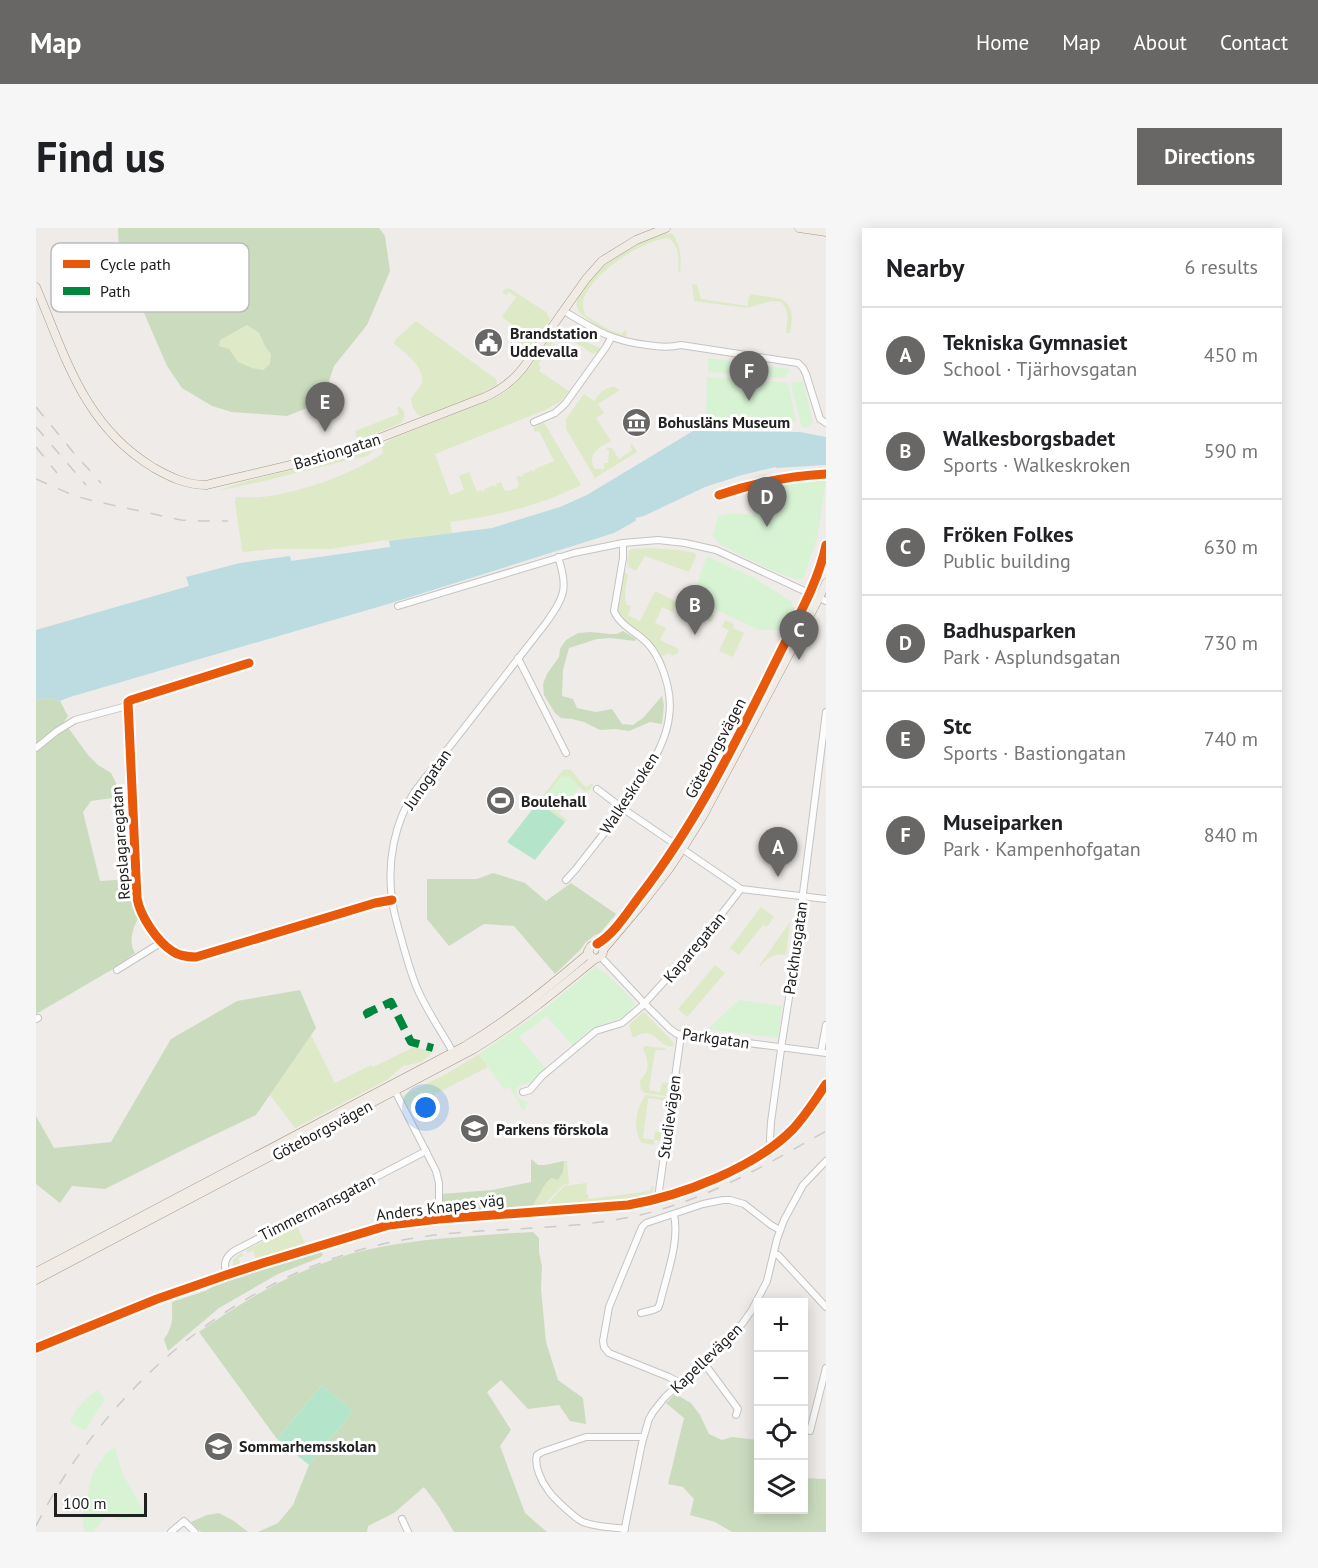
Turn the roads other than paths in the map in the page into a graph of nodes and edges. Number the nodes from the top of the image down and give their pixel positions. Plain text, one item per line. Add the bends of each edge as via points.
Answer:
1 (666, 228) edge
2 (799, 228) edge
3 (826, 232) edge
4 (36, 287) edge
5 (564, 311) junction
6 (610, 338) junction
7 (534, 422) dead end
8 (826, 423) edge
9 (623, 543) junction
10 (826, 545) edge
11 (558, 557) junction
12 (826, 583) edge
13 (809, 594) junction
14 (823, 600) edge
15 (398, 606) dead end
16 (518, 658) junction
17 (249, 663) dead end
18 (127, 706) junction
19 (826, 712) edge
20 (36, 748) edge
21 (566, 753) dead end
22 (597, 789) dead end
23 (622, 808) junction
24 (680, 847) junction
25 (566, 880) dead end
26 (741, 889) junction
27 (803, 896) junction
28 (826, 899) edge
29 (392, 900) junction
30 (162, 942) junction
31 (597, 953) junction
32 (117, 970) dead end
33 (645, 1004) junction
34 (826, 1025) edge
35 (681, 1035) junction
36 (781, 1047) junction
37 (824, 1053) edge
38 (455, 1055) junction
39 (826, 1084) edge
40 (395, 1091) junction
41 (523, 1092) dead end
42 (771, 1148) junction
43 (426, 1151) junction
44 (826, 1161) edge
45 (658, 1198) junction
46 (674, 1215) junction
47 (439, 1220) junction
48 (780, 1230) junction
49 (774, 1254) junction
50 (36, 1272) edge
51 (226, 1275) junction
52 (36, 1280) edge
53 (826, 1307) edge
54 (641, 1312) dead end
55 (36, 1348) edge
56 (704, 1363) junction
57 (826, 1368) edge
58 (680, 1383) junction
59 (736, 1415) dead end
60 (810, 1431) dead end
61 (643, 1437) junction
62 (402, 1519) dead end
63 (624, 1530) edge
64 (171, 1532) edge
65 (195, 1532) edge
66 (408, 1532) edge

1 - 5 main road, Bastiongatan via 636,240 602,261
2 - 3 main road
4 - 5 main road, Bastiongatan via 78,385 103,424 140,459 175,479 197,485 341,453 492,394 518,375
5 - 6 street
6 - 7 street via 565,404
6 - 8 street via 798,363 806,374 820,419
9 - 11 street
9 - 13 street via 667,540 703,546
9 - 23 street, Walkeskroken via 615,611 618,619 644,639 658,660 670,708 666,731 654,757
10 - 13 main road, Göteborgsvägen
11 - 15 street
11 - 16 street, Junogatan via 564,577 560,602
12 - 14 main road, Göteborgsvägen
13 - 14 street
13 - 24 main road, Göteborgsvägen
14 - 24 main road, Göteborgsvägen via 703,816
16 - 21 street
16 - 29 street, Junogatan via 404,810 394,841
17 - 18 street via 130,700
18 - 20 street via 75,720
18 - 30 street, Repslagaregatan via 137,898 143,916
19 - 27 street, Packhusgatan
22 - 23 street
23 - 24 street
23 - 25 street, Walkeskroken
24 - 26 street
24 - 31 main road, Göteborgsvägen via 642,905
26 - 27 street
26 - 33 street, Kaparegatan
27 - 28 street
27 - 36 street, Packhusgatan
29 - 30 street, Repslagaregatan via 200,956 178,954
29 - 38 street, Junogatan via 411,974
30 - 32 street
31 - 33 street, Parkgatan
31 - 38 main road, Göteborgsvägen via 550,997 500,1033
33 - 35 street, Parkgatan
33 - 41 street, Kaparegatan via 622,1023 596,1031
34 - 37 street
35 - 36 street, Parkgatan
35 - 45 street, Studievägen
36 - 37 street, Parkgatan
36 - 42 street, Packhusgatan
38 - 40 main road, Göteborgsvägen
38 - 50 main road, Göteborgsvägen
39 - 42 street, Anders Knapes väg via 792,1130
40 - 43 street
40 - 52 main road, Göteborgsvägen
42 - 45 street, Anders Knapes väg via 689,1190
43 - 47 street via 439,1183
43 - 51 street, Timmermansgatan via 234,1251 225,1262
44 - 48 street, Kapellevägen via 803,1185
45 - 47 street, Anders Knapes väg via 614,1206
46 - 48 street via 703,1204 730,1200 744,1204
46 - 54 street via 674,1243 658,1308
46 - 58 street via 642,1227 609,1307 603,1341 609,1353
47 - 51 street, Anders Knapes väg via 389,1226
48 - 49 street, Kapellevägen
49 - 53 street
49 - 56 street, Kapellevägen via 767,1281 752,1310
51 - 55 street, Anders Knapes väg
56 - 58 street, Kapellevägen
56 - 59 street via 738,1408
57 - 60 street
58 - 61 street, Kapellevägen via 653,1412
61 - 63 street, Kapellevägen
61 - 63 street via 586,1437 537,1455 536,1463 548,1490 578,1520
62 - 66 street
64 - 65 street via 184,1521

